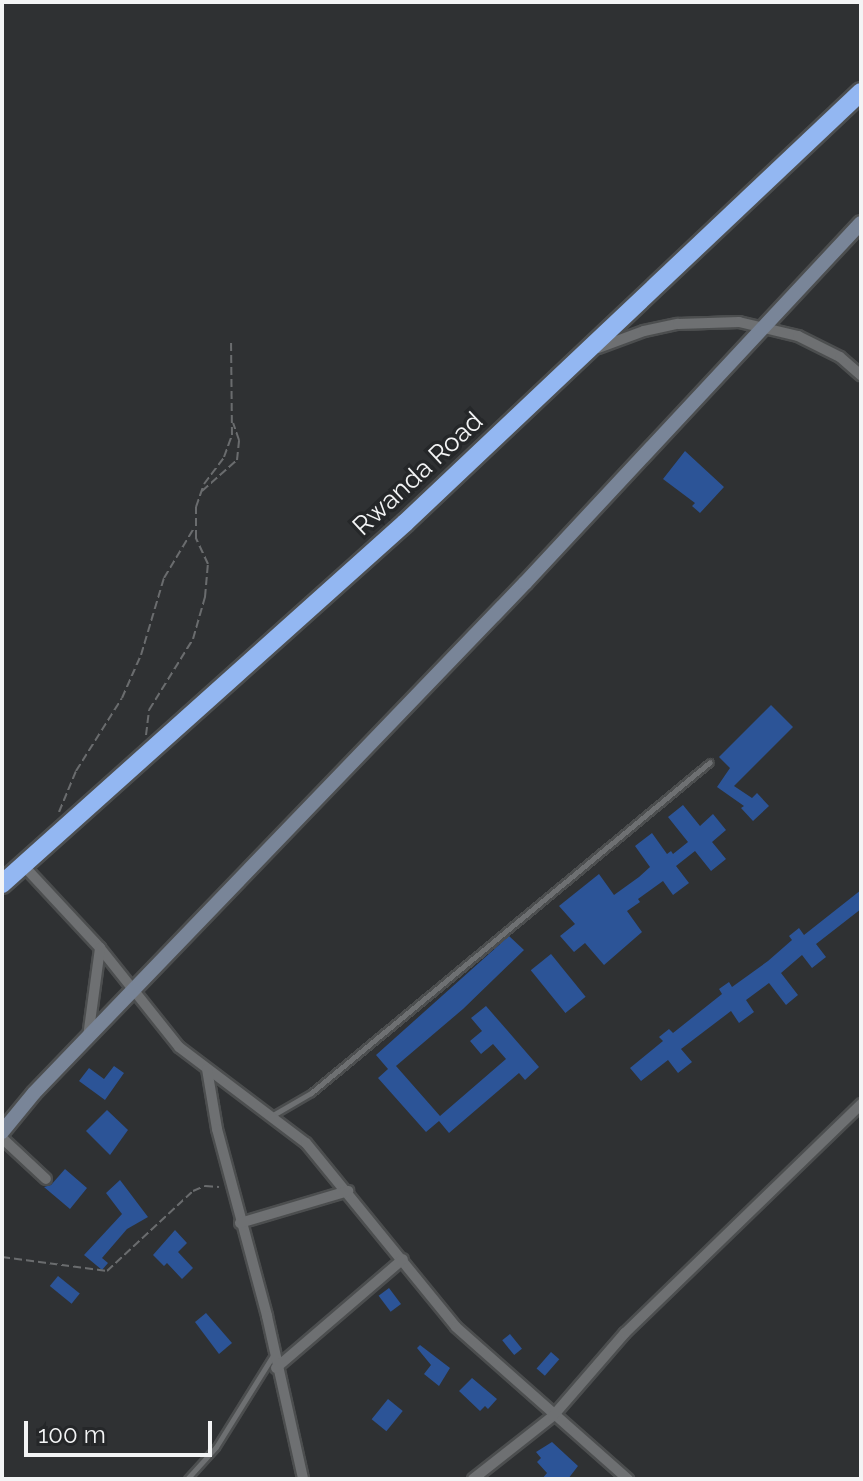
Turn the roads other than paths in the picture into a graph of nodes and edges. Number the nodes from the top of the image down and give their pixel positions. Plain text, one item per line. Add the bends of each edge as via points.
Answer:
1 (861, 92) edge
2 (861, 223) edge
3 (764, 325) junction
4 (585, 353) junction
5 (861, 375) edge
6 (710, 762) dead end
7 (23, 865) junction
8 (2, 884) edge
9 (100, 948) junction
10 (135, 991) junction
11 (88, 1037) junction
12 (207, 1069) junction
13 (861, 1104) edge
14 (273, 1115) junction
15 (2, 1132) edge
16 (2, 1138) edge
17 (46, 1179) dead end
18 (348, 1191) junction
19 (240, 1223) junction
20 (403, 1259) junction
21 (275, 1353) junction
22 (276, 1368) junction
23 (553, 1416) junction
24 (187, 1479) edge
25 (303, 1479) edge
26 (473, 1479) edge
27 (628, 1479) edge

1 - 4 highway, Rwanda Road
2 - 3 street
3 - 4 street via 678,324
3 - 5 street via 825,348
3 - 10 street
4 - 7 highway, Rwanda Road via 405,523
6 - 14 lane via 311,1093
7 - 8 highway, Rwanda Road
7 - 9 street
9 - 10 street
9 - 11 street
10 - 11 street
10 - 12 street via 163,1030
11 - 15 street
12 - 14 street
12 - 19 street
13 - 23 street via 625,1333
14 - 18 street via 326,1162
16 - 17 street
18 - 19 street
18 - 20 street
19 - 21 street
20 - 22 street
20 - 23 street via 456,1327
21 - 22 street
21 - 24 lane via 216,1447
22 - 25 street
23 - 26 street
23 - 27 street

